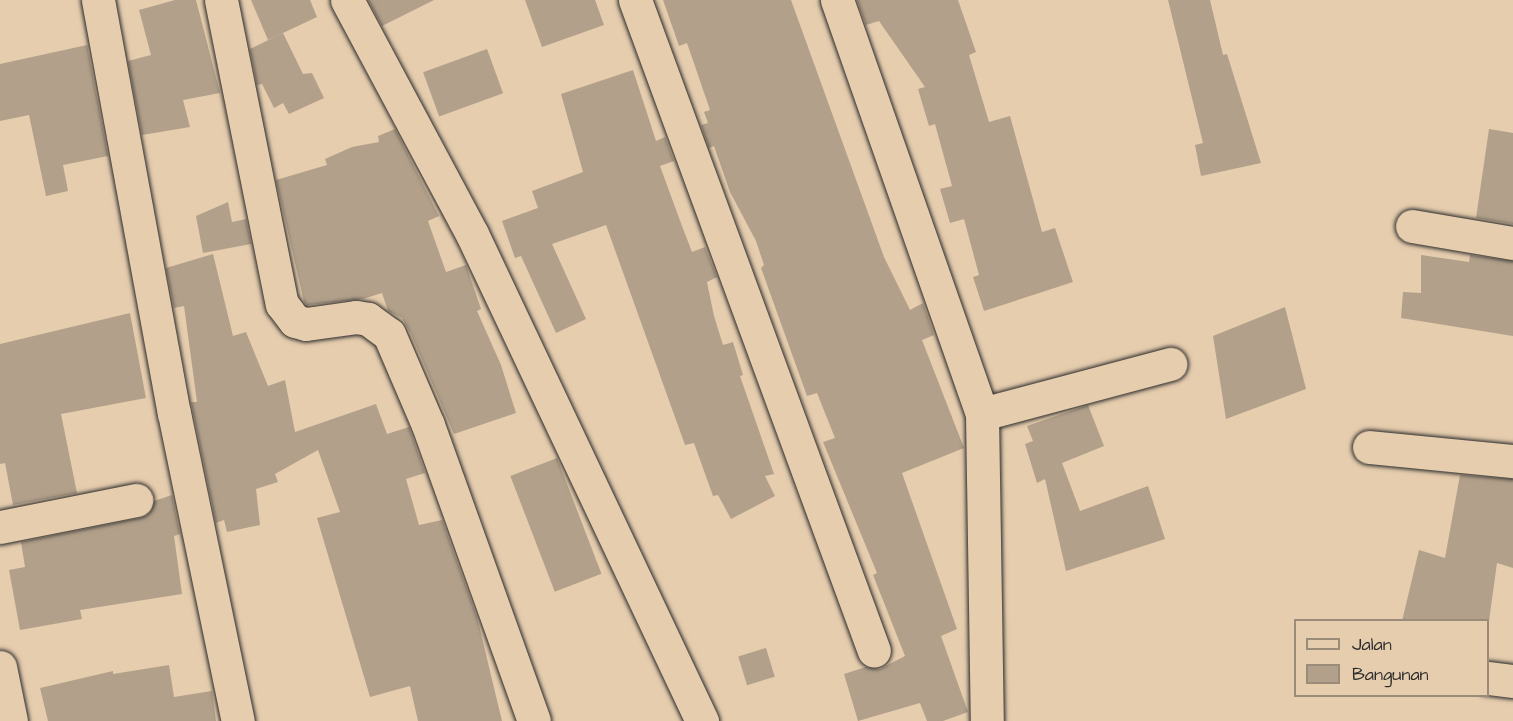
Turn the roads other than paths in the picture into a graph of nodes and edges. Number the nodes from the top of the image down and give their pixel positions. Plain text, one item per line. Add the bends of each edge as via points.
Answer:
1 (98, 0) edge
2 (221, 0) edge
3 (347, 0) edge
4 (635, 0) edge
5 (837, 0) edge
6 (1412, 226) dead end
7 (1513, 243) edge
8 (1170, 364) dead end
9 (982, 414) junction
10 (1369, 447) dead end
11 (1513, 461) edge
12 (136, 500) dead end
13 (0, 527) edge
14 (874, 651) dead end
15 (0, 667) edge
16 (1489, 678) edge
17 (1513, 681) edge
18 (11, 721) edge
19 (238, 721) edge
20 (534, 721) edge
21 (702, 721) edge
22 (987, 721) edge

1 - 19 street via 172,401
2 - 20 street via 282,304 295,321 306,324 356,317 368,319 389,334 428,425
3 - 21 street via 483,255
4 - 14 street
5 - 9 street
6 - 7 street
8 - 9 street
9 - 22 street
10 - 11 street
12 - 13 street
15 - 18 street
16 - 17 street

